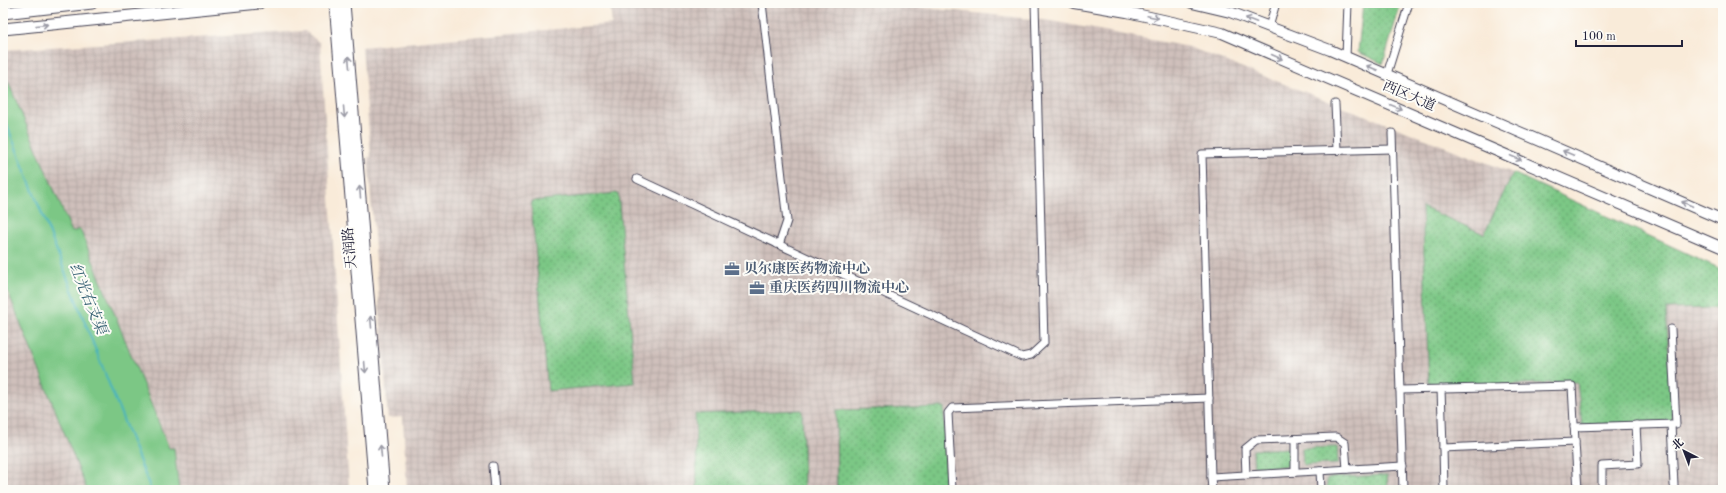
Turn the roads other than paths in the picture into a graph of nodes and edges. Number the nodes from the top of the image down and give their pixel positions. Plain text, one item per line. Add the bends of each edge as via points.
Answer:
1 (92, 3) edge
2 (259, 3) edge
3 (335, 3) edge
4 (344, 3) edge
5 (762, 3) edge
6 (1035, 3) edge
7 (1074, 3) edge
8 (1192, 3) edge
9 (1276, 3) edge
10 (1348, 3) edge
11 (1409, 3) edge
12 (3, 13) edge
13 (1269, 27) junction
14 (3, 29) edge
15 (1346, 57) junction
16 (1387, 74) junction
17 (1335, 104) dead end
18 (1392, 133) dead end
19 (1392, 149) junction
20 (1338, 150) junction
21 (637, 179) dead end
22 (1723, 220) edge
23 (777, 244) junction
24 (1723, 248) edge
25 (1671, 330) dead end
26 (1441, 389) junction
27 (1400, 390) junction
28 (1209, 398) junction
29 (1671, 424) junction
30 (1636, 425) junction
31 (1574, 427) junction
32 (1295, 439) junction
33 (1575, 442) junction
34 (1443, 448) junction
35 (493, 466) dead end
36 (1402, 466) junction
37 (1348, 469) junction
38 (1320, 471) junction
39 (1295, 472) junction
40 (1246, 475) junction
41 (1211, 477) junction
42 (1674, 485) dead end
43 (375, 490) edge
44 (384, 490) edge
45 (495, 490) edge
46 (952, 490) edge
47 (1212, 490) edge
48 (1321, 490) edge
49 (1403, 490) edge
50 (1444, 490) edge
51 (1578, 490) edge
52 (1602, 490) edge

1 - 12 main road
14 -> 2 main road
3 -> 43 main road, 天润路
44 -> 4 main road, 天润路
5 - 23 street via 786,221 780,242
6 - 23 street via 1044,343 1031,355 1022,357
7 -> 24 main road, 西区大道 via 1222,33
13 -> 8 main road, 西区大道 via 1230,12
9 - 13 street
10 - 15 street
11 - 16 street
13 - 15 main road, 西区大道
16 -> 15 main road, 西区大道
22 -> 16 main road, 西区大道
17 - 20 street
18 - 19 street
19 - 20 street
19 - 27 street
20 - 28 street via 1202,154
21 - 23 street
25 - 29 street via 1676,424
26 - 27 street
26 - 31 street via 1572,386
26 - 34 street
27 - 36 street
28 - 41 street
28 - 46 street via 952,408 948,413
29 - 30 street
29 - 42 street
30 - 31 street
30 - 52 street via 1638,464 1602,466
31 - 33 street
32 - 37 street via 1336,437 1345,443
32 - 39 street
32 - 40 street via 1256,440 1245,449
33 - 34 street
33 - 51 street
34 - 50 street
35 - 45 street
36 - 37 street
36 - 49 street
37 - 38 street
38 - 39 street
38 - 48 street
39 - 40 street
40 - 41 street
41 - 47 street

